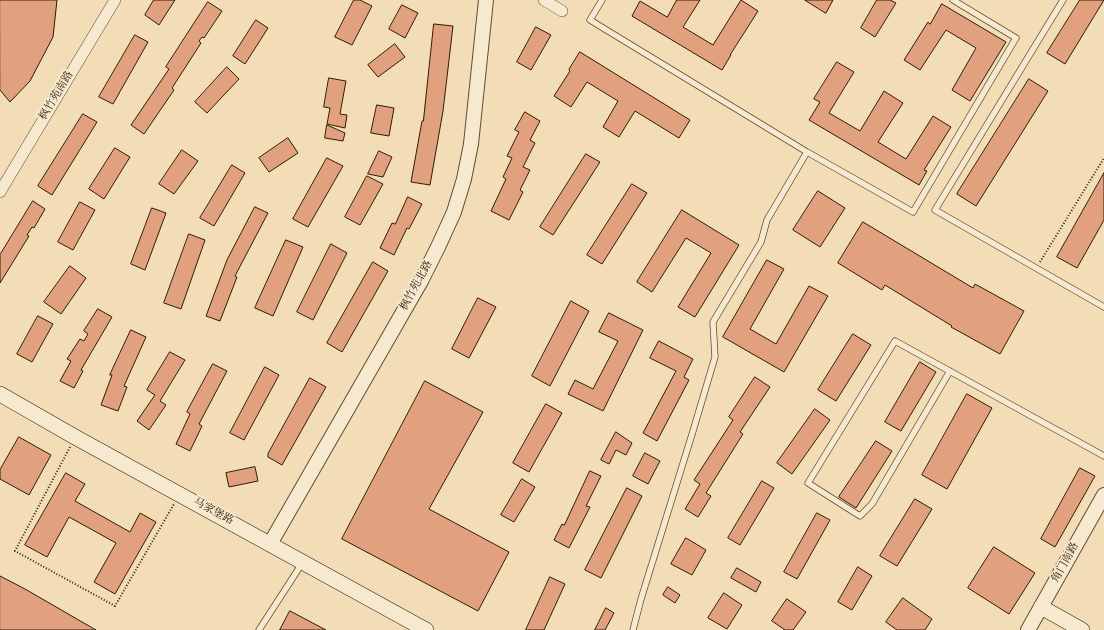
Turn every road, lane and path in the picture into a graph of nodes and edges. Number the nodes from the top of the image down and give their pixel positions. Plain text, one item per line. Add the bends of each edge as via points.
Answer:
1 (115, 0) edge
2 (486, 0) edge
3 (544, 0) edge
4 (602, 0) edge
5 (953, 0) edge
6 (1063, 0) edge
7 (562, 11) dead end
8 (807, 152) junction
9 (1104, 158) edge
10 (0, 192) edge
11 (1036, 268) junction
12 (1104, 307) edge
13 (950, 371) junction
14 (0, 394) edge
15 (76, 437) junction
16 (1104, 456) edge
17 (179, 494) junction
18 (1104, 495) edge
19 (270, 544) junction
20 (303, 562) junction
21 (1041, 607) junction
22 (259, 630) edge
23 (426, 630) edge
24 (633, 630) edge
25 (1028, 630) edge
26 (1082, 630) edge

1 - 10 street, 枫竹苑南路
2 - 19 street, 枫竹苑北路 via 471,144 454,212 420,281
3 - 7 street
4 - 8 lane via 590,20
5 - 8 lane via 1016,38 913,212
6 - 11 lane via 935,210
8 - 24 lane via 767,220 761,242 712,322 715,357
9 - 11 path
11 - 12 lane
13 - 13 lane via 895,341 808,483 860,516 872,504
13 - 16 lane
14 - 15 main road, 马家堡路
15 - 17 main road, 马家堡路
15 - 17 path via 15,550 115,606
17 - 19 main road, 马家堡路
18 - 21 street, 角门南路
19 - 20 main road, 马家堡路
20 - 22 lane
20 - 23 main road, 马家堡路
21 - 25 street, 角门南路
21 - 26 main road

